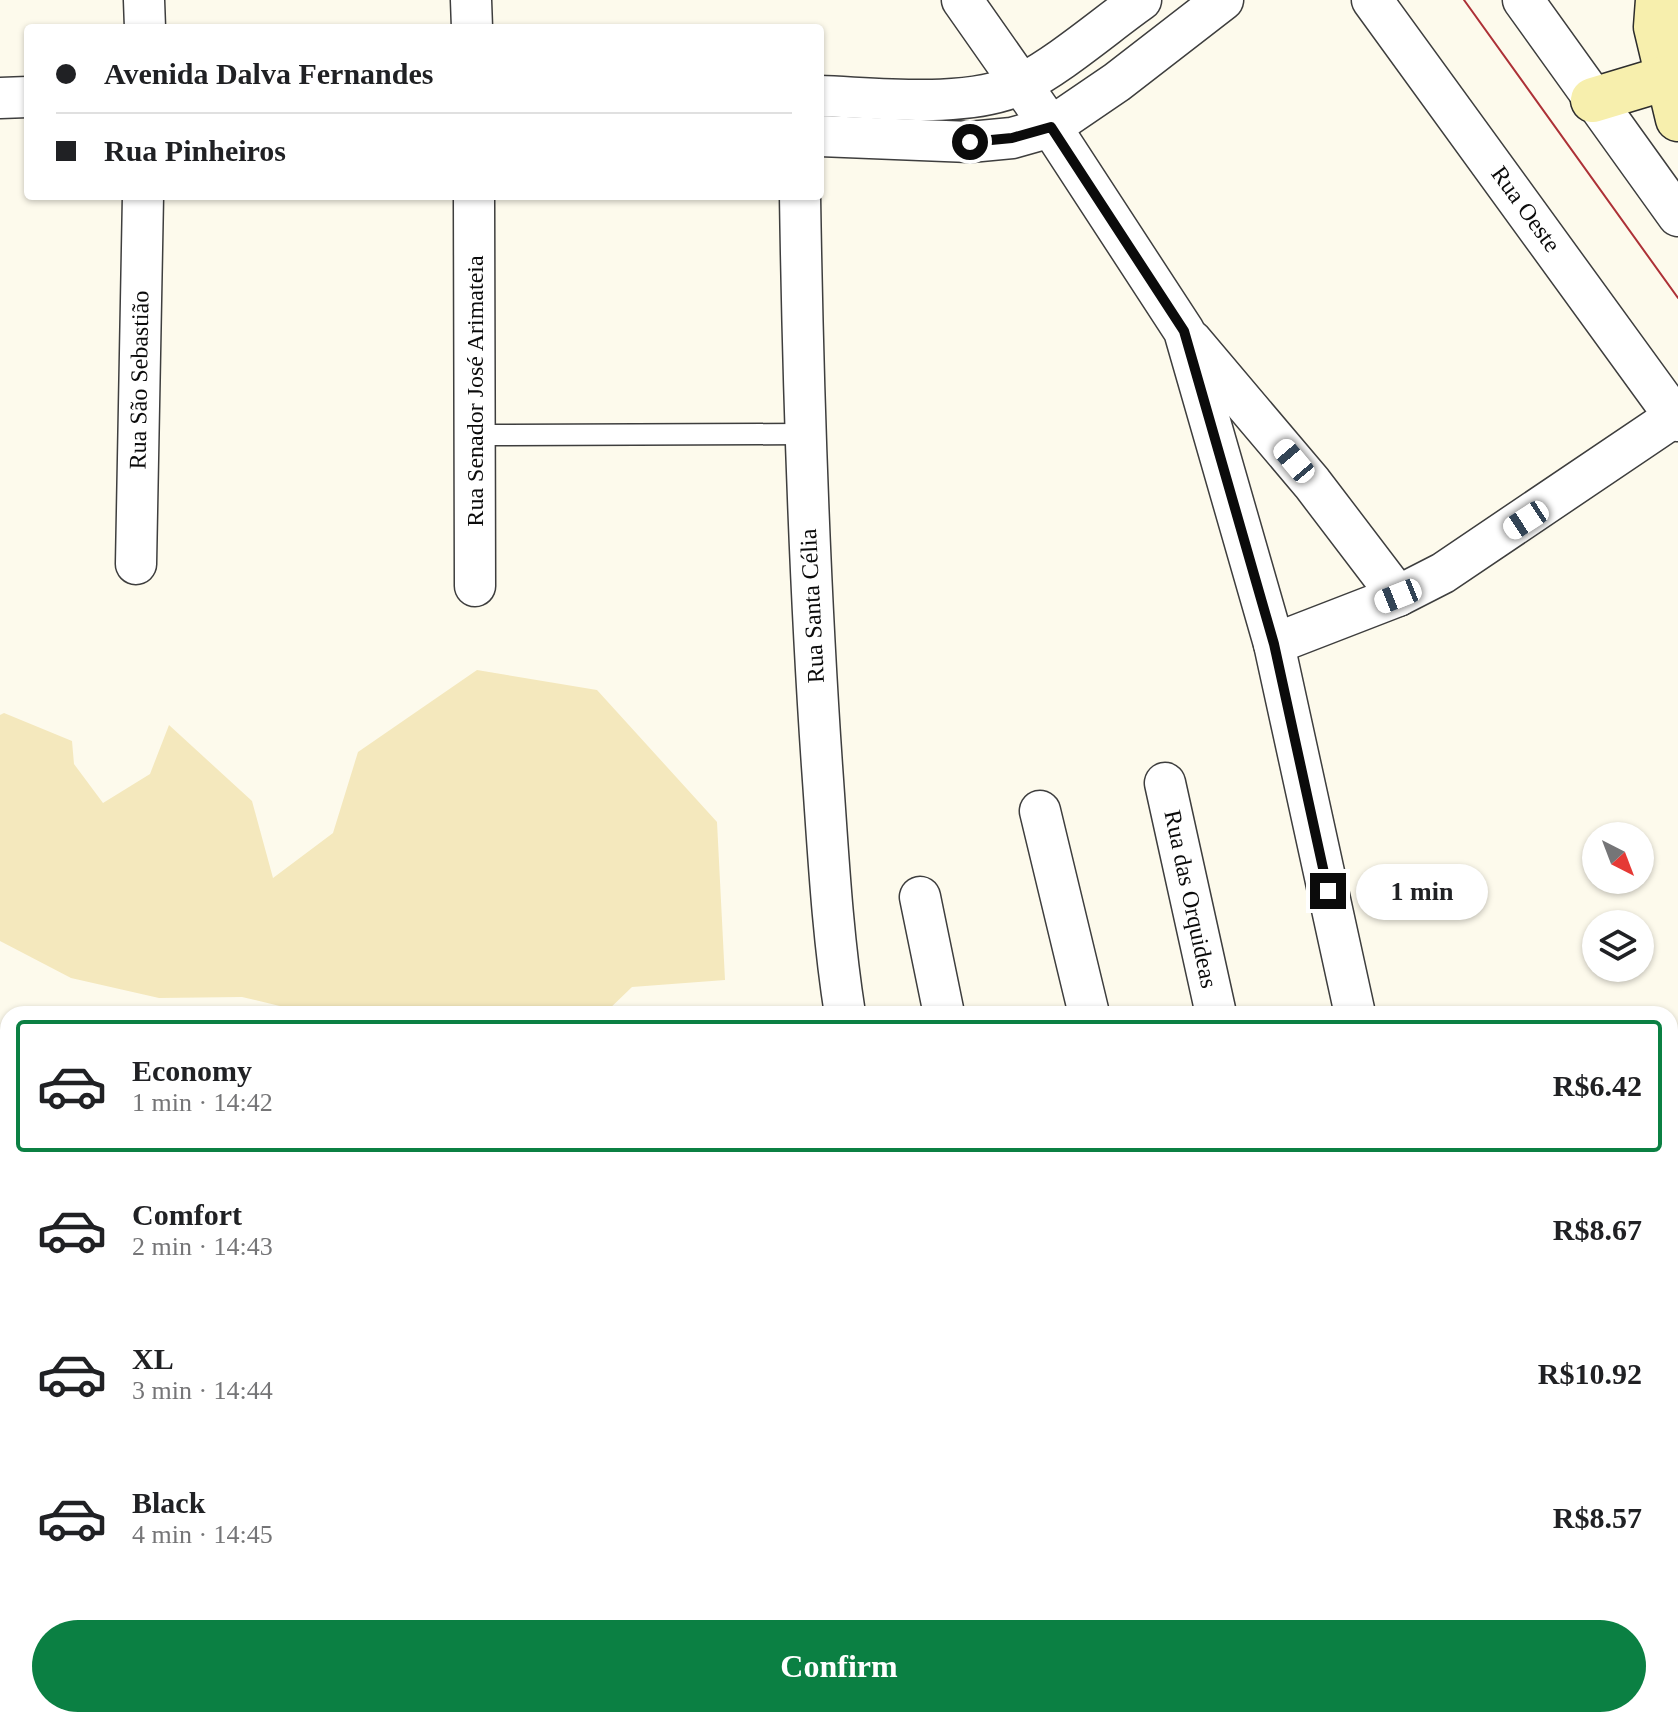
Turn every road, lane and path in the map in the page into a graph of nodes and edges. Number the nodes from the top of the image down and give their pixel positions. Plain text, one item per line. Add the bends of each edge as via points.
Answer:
1 (144, 0) edge
2 (471, 0) edge
3 (962, 0) edge
4 (1141, 0) edge
5 (1223, 0) edge
6 (1372, 0) edge
7 (1523, 0) edge
8 (1664, 18) edge
9 (145, 24) edge
10 (472, 24) edge
11 (1666, 78) junction
12 (1021, 84) junction
13 (824, 96) edge
14 (24, 97) edge
15 (0, 98) edge
16 (1593, 100) junction
17 (1678, 119) edge
18 (24, 123) edge
19 (0, 124) edge
20 (1051, 127) junction
21 (824, 136) edge
22 (143, 200) edge
23 (474, 200) edge
24 (800, 200) edge
25 (1678, 216) edge
26 (1184, 331) junction
27 (1676, 419) edge
28 (804, 434) junction
29 (475, 435) junction
30 (136, 564) dead end
31 (475, 586) dead end
32 (1398, 596) junction
33 (1274, 644) junction
34 (1165, 783) dead end
35 (1040, 811) dead end
36 (920, 897) dead end
37 (844, 1006) edge
38 (942, 1006) edge
39 (1087, 1006) edge
40 (1214, 1006) edge
41 (1353, 1006) edge

1 - 9 street
2 - 10 street
3 - 12 street
4 - 12 street
5 - 20 street
6 - 27 street, Rua Oeste
7 - 16 street
8 - 11 street
11 - 16 street
11 - 17 street
12 - 13 street via 983,95 939,98
12 - 20 street
14 - 15 street
16 - 25 street
18 - 19 street
20 - 21 street via 970,142
20 - 26 street
22 - 30 street, Rua São Sebastião
23 - 29 street, Rua Senador José Arimateia
24 - 28 street, Rua Santa Célia
26 - 32 street via 1312,483
26 - 33 street
27 - 32 street via 1483,548
28 - 29 lane
28 - 37 street, Rua Santa Célia via 816,677
29 - 31 street, Rua Senador José Arimateia
32 - 33 street
33 - 41 street
34 - 40 street, Rua das Orquideas
35 - 39 street
36 - 38 street

